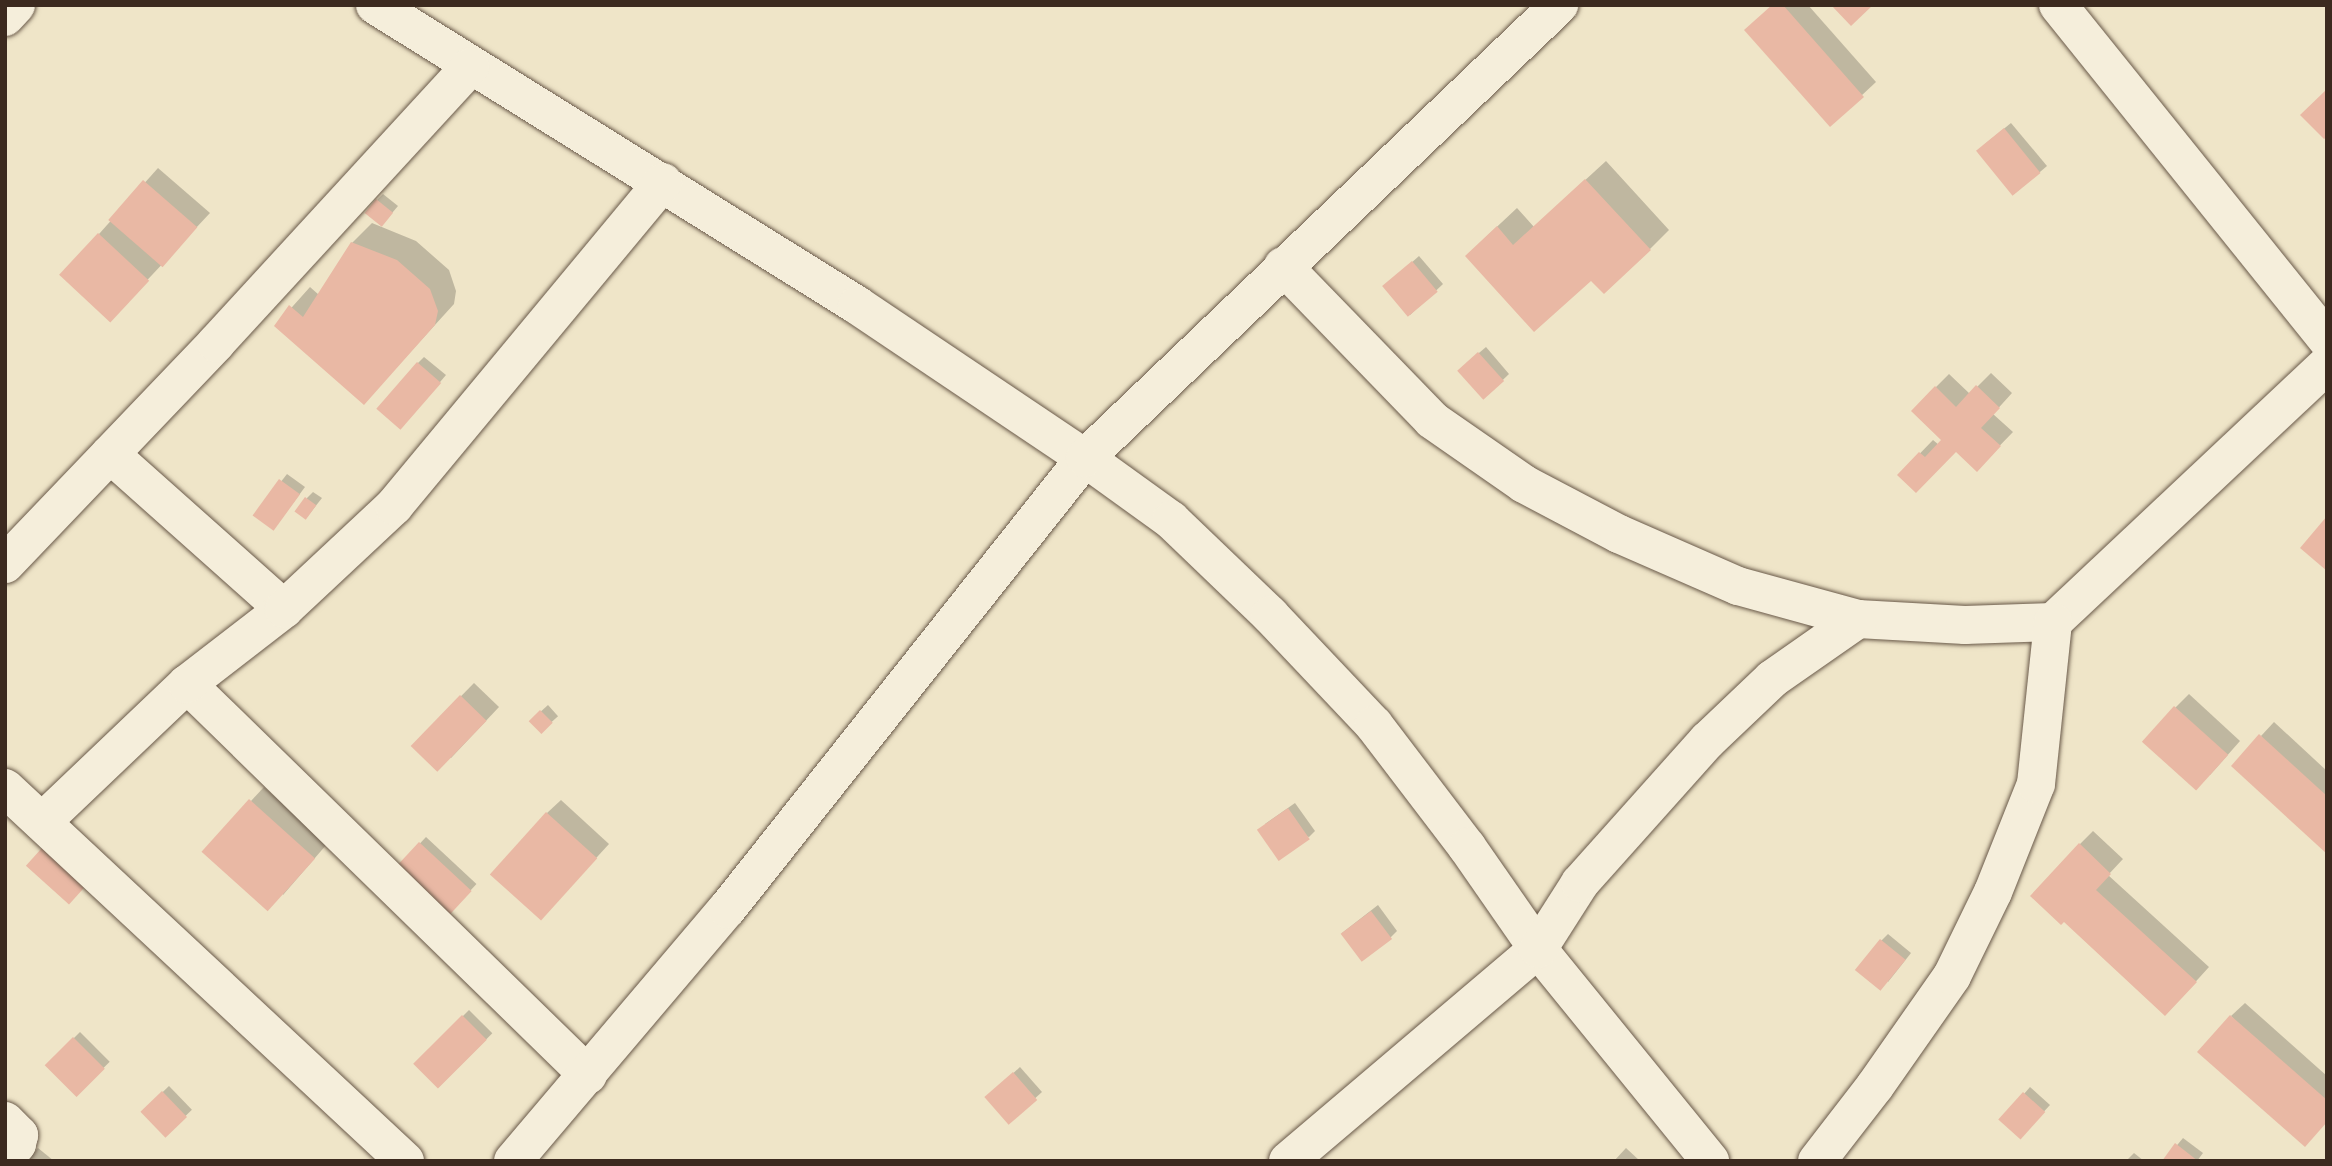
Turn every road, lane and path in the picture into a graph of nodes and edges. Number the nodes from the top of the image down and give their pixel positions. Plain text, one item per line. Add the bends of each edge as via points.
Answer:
1 (16, 5) edge
2 (375, 5) edge
3 (1559, 5) edge
4 (2058, 5) edge
5 (5, 17) edge
6 (470, 66) junction
7 (663, 182) junction
8 (1283, 266) junction
9 (2327, 339) edge
10 (2327, 365) edge
11 (110, 454) junction
12 (1084, 458) junction
13 (5, 564) edge
14 (284, 609) junction
15 (1857, 619) junction
16 (2053, 622) junction
17 (187, 684) junction
18 (5, 788) edge
19 (42, 822) junction
20 (1538, 949) junction
21 (588, 1075) junction
22 (5, 1121) edge
23 (5, 1158) edge
24 (405, 1161) edge
25 (513, 1161) edge
26 (1288, 1161) edge
27 (1710, 1161) edge
28 (1817, 1161) edge

1 - 5 street
2 - 6 street
3 - 8 street
4 - 9 street
6 - 7 street
6 - 11 street
7 - 12 street
7 - 14 street via 394,506
8 - 12 street
8 - 15 street via 1432,419 1524,484 1619,534 1738,586
10 - 16 street
11 - 13 street
11 - 14 street
12 - 20 street via 1171,520 1270,615 1374,725
12 - 21 street via 727,909
14 - 17 street
15 - 16 street via 1965,625
15 - 20 street via 1772,680 1707,741 1580,883
16 - 28 street via 2036,784 1993,892 1952,976
17 - 19 street
17 - 21 street
18 - 19 street
19 - 24 street
20 - 26 street
20 - 27 street
21 - 25 street
22 - 23 street via 19,1135

